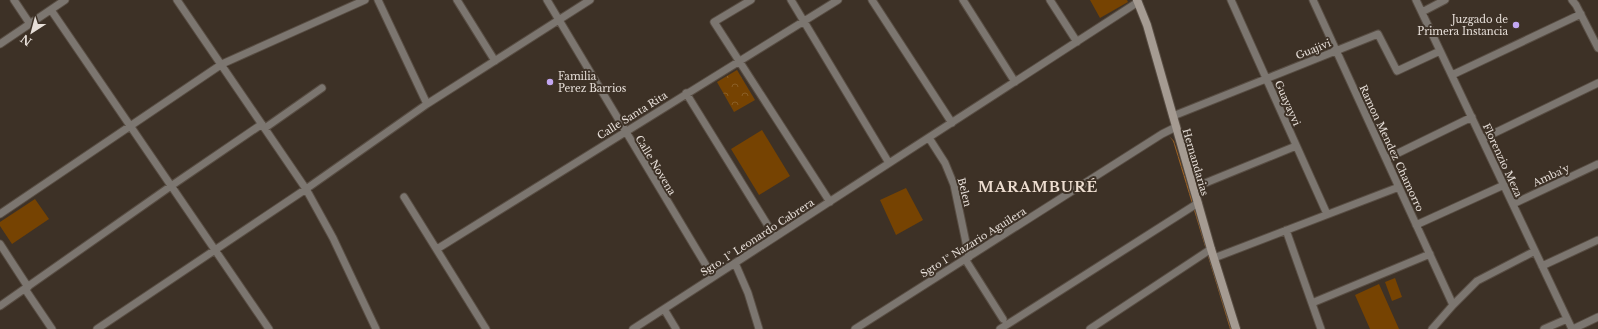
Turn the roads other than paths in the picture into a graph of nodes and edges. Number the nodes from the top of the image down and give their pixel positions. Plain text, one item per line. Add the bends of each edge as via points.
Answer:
1 (14, 0) edge
2 (65, 0) edge
3 (177, 0) edge
4 (365, 0) edge
5 (378, 0) edge
6 (457, 0) edge
7 (547, 0) edge
8 (590, 0) edge
9 (751, 0) edge
10 (791, 0) edge
11 (838, 0) edge
12 (872, 0) edge
13 (963, 0) edge
14 (1050, 0) edge
15 (1231, 0) edge
16 (1313, 0) edge
17 (1416, 0) edge
18 (1445, 0) edge
19 (1137, 1) edge
20 (1576, 2) edge
21 (51, 10) junction
22 (1422, 12) junction
23 (1581, 14) junction
24 (560, 20) junction
25 (804, 22) junction
26 (30, 24) junction
27 (1077, 42) junction
28 (0, 44) edge
29 (1598, 48) edge
30 (1337, 51) junction
31 (1440, 51) junction
32 (495, 61) junction
33 (740, 61) junction
34 (222, 64) junction
35 (1452, 75) junction
36 (1266, 79) junction
37 (1015, 82) junction
38 (1598, 83) edge
39 (322, 88) dead end
40 (686, 93) junction
41 (428, 104) junction
42 (1173, 116) junction
43 (1472, 117) junction
44 (952, 123) junction
45 (130, 126) junction
46 (264, 126) junction
47 (1176, 127) junction
48 (625, 132) junction
49 (929, 138) junction
50 (1482, 139) junction
51 (1296, 146) junction
52 (1386, 159) junction
53 (891, 162) junction
54 (1598, 164) edge
55 (1504, 185) junction
56 (171, 186) junction
57 (1399, 187) junction
58 (1193, 188) junction
59 (306, 189) junction
60 (404, 198) dead end
61 (830, 202) junction
62 (1198, 203) junction
63 (1513, 204) junction
64 (0, 214) edge
65 (1327, 214) junction
66 (1416, 225) junction
67 (1286, 230) junction
68 (775, 237) junction
69 (1598, 240) edge
70 (0, 244) edge
71 (437, 249) junction
72 (1211, 249) junction
73 (215, 250) junction
74 (1535, 251) junction
75 (1430, 254) junction
76 (967, 258) junction
77 (1214, 258) junction
78 (735, 263) junction
79 (1542, 266) junction
80 (713, 277) junction
81 (26, 288) junction
82 (1312, 303) junction
83 (1453, 305) junction
84 (0, 306) edge
85 (664, 309) junction
86 (1598, 317) edge
87 (1002, 318) dead end
88 (1567, 319) junction
89 (52, 329) edge
90 (97, 329) edge
91 (269, 329) edge
92 (376, 329) edge
93 (486, 329) edge
94 (633, 329) edge
95 (676, 329) edge
96 (759, 329) edge
97 (855, 329) edge
98 (1000, 329) edge
99 (1090, 329) edge
100 (1236, 329) edge
101 (1320, 329) edge
102 (1432, 329) edge
103 (1544, 329) edge
104 (1572, 329) edge

1 - 26 street
2 - 21 street
3 - 34 street
4 - 34 street
5 - 41 street
6 - 32 street
7 - 24 street, Calle Novena
8 - 24 street
9 - 33 street via 714,22
10 - 25 street
11 - 25 street, Calle Santa Rita
12 - 44 street
13 - 37 street
14 - 27 street
15 - 36 street, Guayayvi
16 - 30 street, Ramon Mendez Chamorro
17 - 22 street, Florenzio Meza
18 - 22 street
19 - 27 street, Sgto. 1º Leonardo Cabrera
19 - 42 street, Hernandarias via 1147,25
20 - 23 street
21 - 26 street
21 - 45 street
22 - 31 street, Florenzio Meza
23 - 29 street
23 - 35 street
24 - 32 street
24 - 48 street, Calle Novena
25 - 33 street, Calle Santa Rita
25 - 53 street
26 - 28 street
27 - 37 street, Sgto. 1º Leonardo Cabrera
30 - 31 street, Guajivi via 1378,34 1397,71
30 - 36 street, Guajivi
30 - 52 street, Ramon Mendez Chamorro
31 - 35 street, Florenzio Meza
32 - 41 street
33 - 40 street, Calle Santa Rita
33 - 61 street
34 - 45 street
34 - 46 street
35 - 43 street, Florenzio Meza
36 - 42 street, Guajivi
36 - 51 street, Guayayvi
37 - 44 street, Sgto. 1º Leonardo Cabrera
38 - 50 street
39 - 46 street
40 - 48 street, Calle Santa Rita
40 - 68 street
41 - 59 street
42 - 47 street, Hernandarias
43 - 50 street, Florenzio Meza
43 - 52 street
44 - 49 street, Sgto. 1º Leonardo Cabrera
45 - 56 street
45 - 64 street
46 - 56 street
46 - 59 street
47 - 58 street, Hernandarias
47 - 76 street, Sgto 1º Nazario Aguilera
48 - 71 street, Calle Santa Rita
48 - 80 street, Calle Novena
49 - 53 street, Sgto. 1º Leonardo Cabrera
49 - 76 street, Belen via 945,163 954,184
50 - 55 street, Florenzio Meza
51 - 58 street
51 - 65 street, Guayayvi
52 - 57 street, Ramon Mendez Chamorro
53 - 61 street, Sgto. 1º Leonardo Cabrera
54 - 63 street, Amba'y
55 - 63 street, Florenzio Meza
55 - 66 street
56 - 73 street
56 - 81 street
57 - 65 street
57 - 66 street, Ramon Mendez Chamorro
58 - 62 street, Hernandarias
59 - 73 street
59 - 92 street via 333,238
60 - 71 street
61 - 68 street, Sgto. 1º Leonardo Cabrera
62 - 72 street, Hernandarias
62 - 98 street
63 - 74 street, Florenzio Meza
65 - 67 street
66 - 75 street, Ramon Mendez Chamorro
67 - 77 street
67 - 82 street
68 - 78 street, Sgto. 1º Leonardo Cabrera
69 - 79 street
70 - 81 street
71 - 93 street
72 - 77 street, Hernandarias
72 - 99 street
73 - 90 street
73 - 91 street
74 - 79 street, Florenzio Meza
74 - 83 street via 1477,281
75 - 82 street
75 - 83 street, Ramon Mendez Chamorro
76 - 87 street
76 - 97 street, Sgto 1º Nazario Aguilera
77 - 100 street, Hernandarias
78 - 80 street, Sgto. 1º Leonardo Cabrera
78 - 96 street
79 - 88 street, Florenzio Meza
80 - 85 street, Sgto. 1º Leonardo Cabrera
81 - 84 street
81 - 89 street
82 - 101 street
83 - 102 street
85 - 94 street, Sgto. 1º Leonardo Cabrera
85 - 95 street
86 - 104 street
88 - 103 street
88 - 104 street, Florenzio Meza

